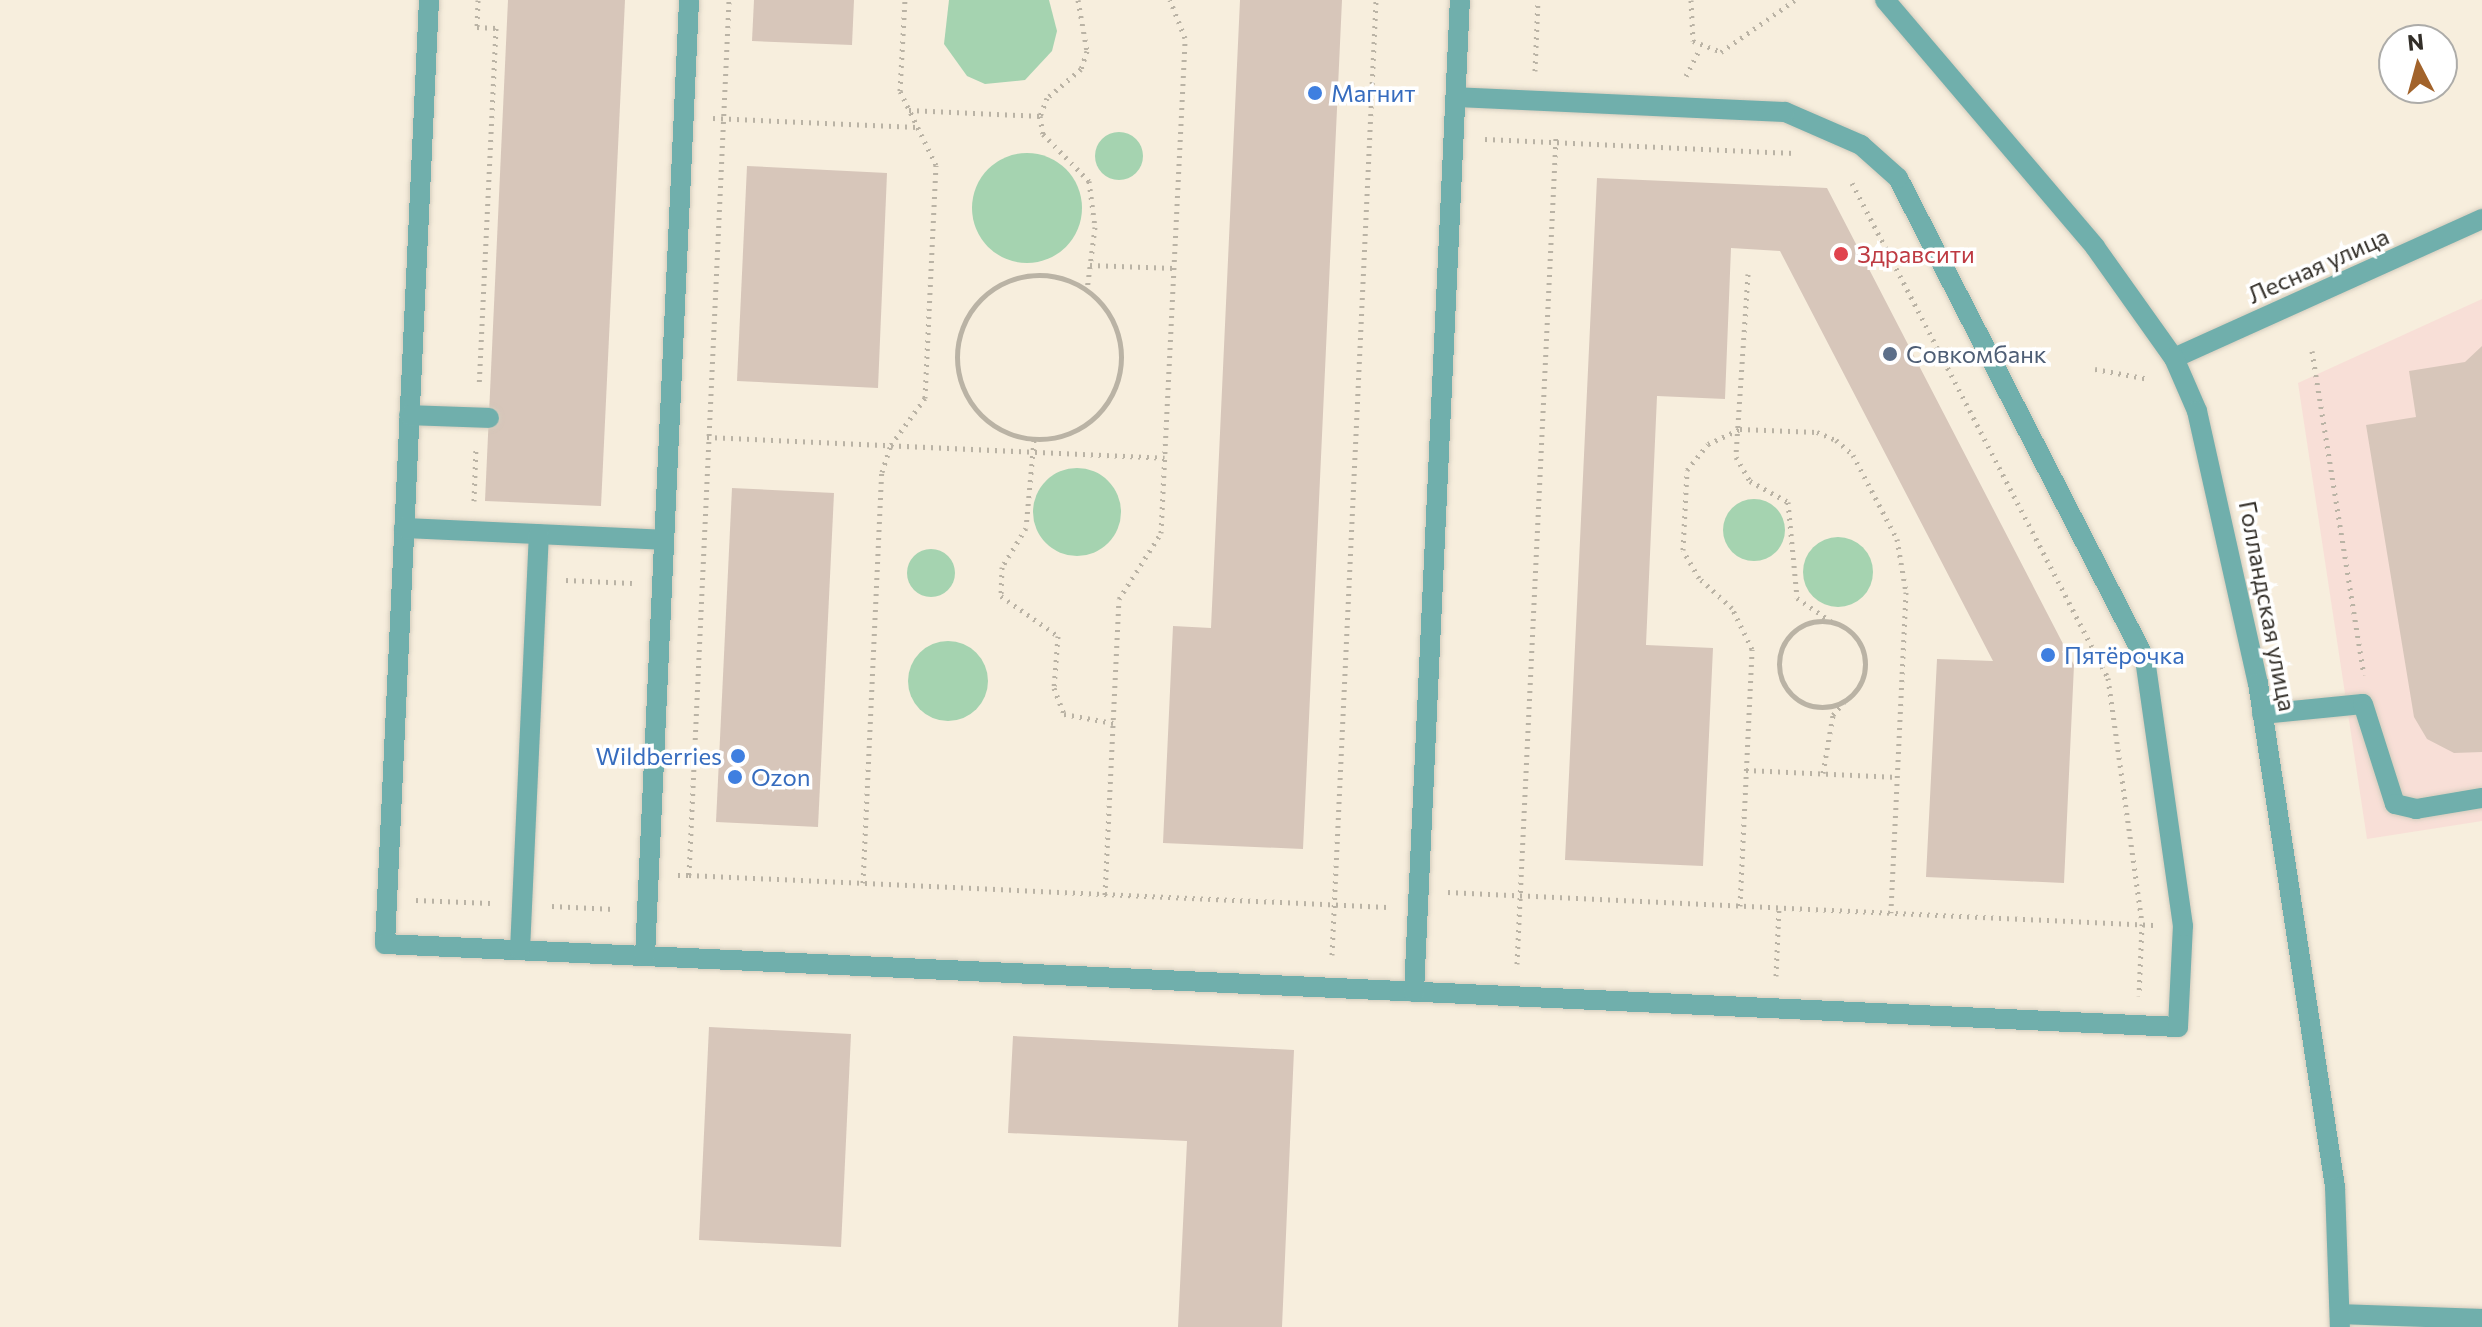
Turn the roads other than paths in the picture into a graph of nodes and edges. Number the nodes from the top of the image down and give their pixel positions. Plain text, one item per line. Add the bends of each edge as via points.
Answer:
1 (429, 0) edge
2 (689, 0) edge
3 (1460, 0) edge
4 (1885, 0) edge
5 (1456, 97) junction
6 (2482, 219) edge
7 (2174, 358) junction
8 (409, 415) junction
9 (483, 418) road end
10 (404, 528) junction
11 (539, 534) junction
12 (664, 540) junction
13 (2262, 714) junction
14 (2482, 798) edge
15 (520, 950) junction
16 (645, 956) junction
17 (1414, 992) junction
18 (2482, 1319) edge
19 (2340, 1320) edge

1 - 8 street
2 - 12 street
3 - 5 street
4 - 7 street, Голландская улица via 2095,247
5 - 17 street
5 - 17 street via 1785,112 1861,145 1898,178 2145,659 2183,926 2178,1027
6 - 7 street, Лесная улица
7 - 13 street, Голландская улица via 2215,476
8 - 9 street
8 - 10 street
10 - 11 street
10 - 15 street via 385,944
11 - 12 street
11 - 15 street
12 - 16 street
13 - 14 street via 2363,704 2395,804 2416,809
13 - 19 street, Голландская улица via 2335,1187
15 - 16 street
16 - 17 street
18 - 19 street

